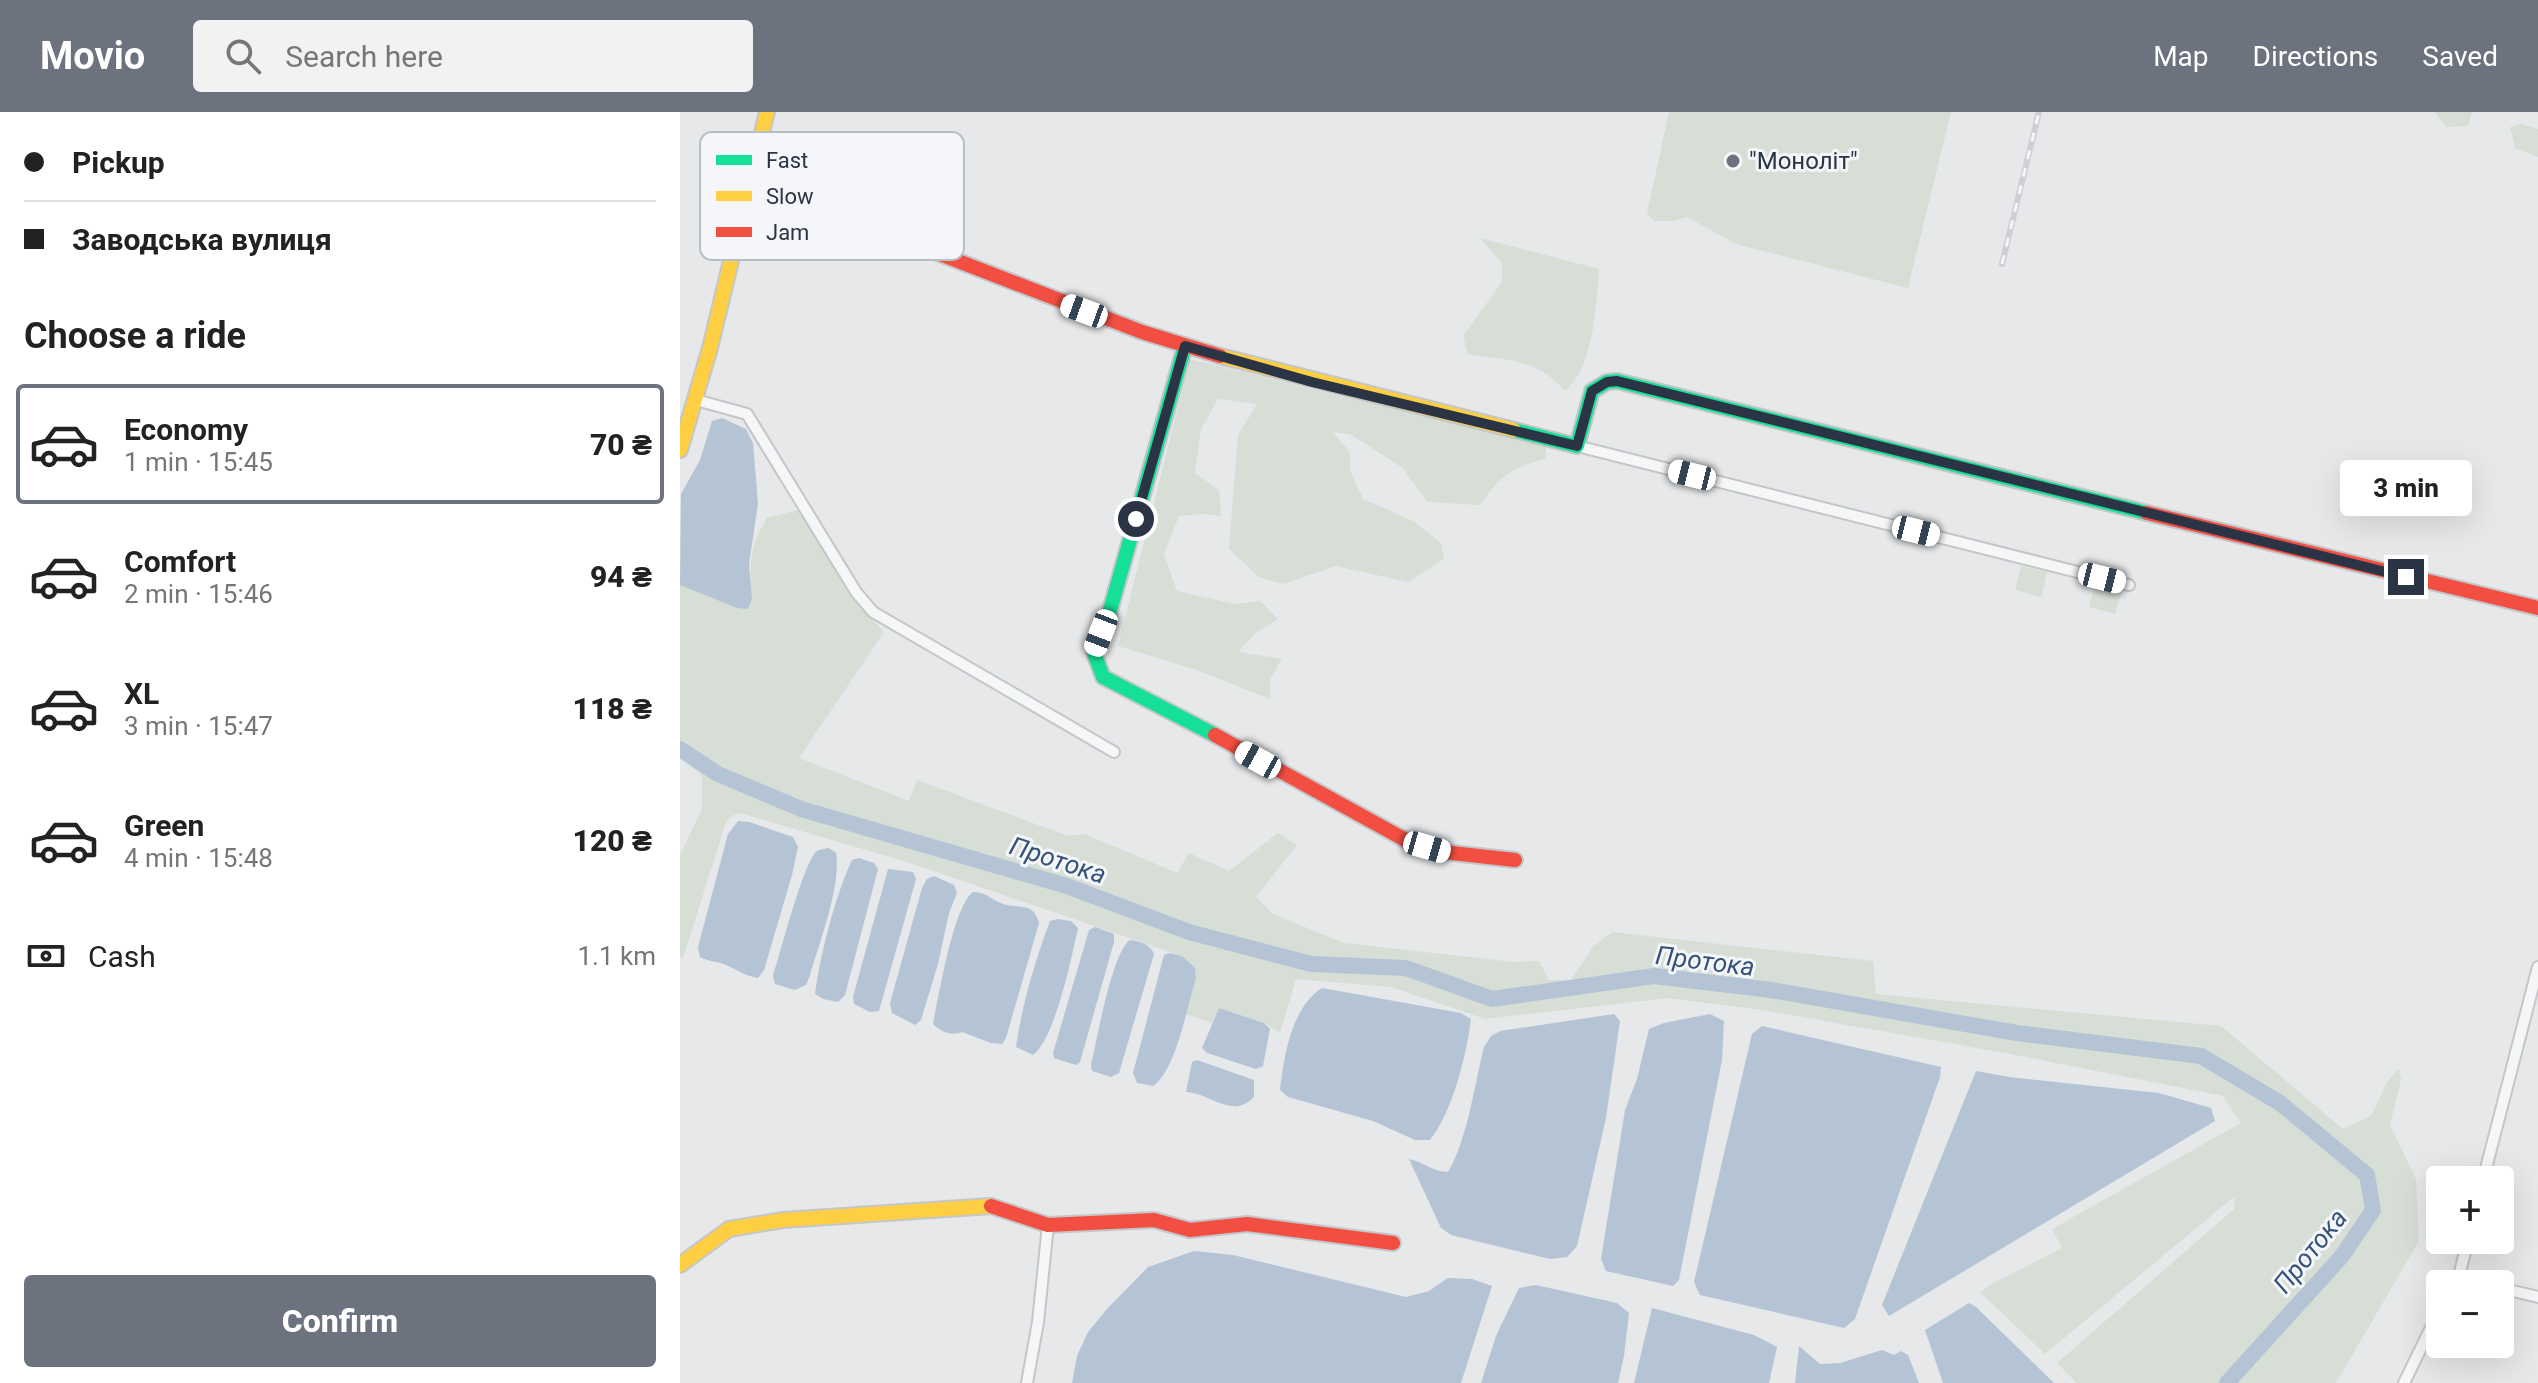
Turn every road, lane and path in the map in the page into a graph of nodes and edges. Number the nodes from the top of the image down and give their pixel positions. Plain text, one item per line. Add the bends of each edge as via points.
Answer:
1 (767, 112) edge
2 (762, 132) edge
3 (730, 260) edge
4 (953, 260) edge
5 (1185, 346) junction
6 (696, 400) junction
7 (1577, 446) junction
8 (680, 450) edge
9 (2129, 585) dead end
10 (2538, 608) edge
11 (1114, 752) dead end
12 (1515, 860) dead end
13 (2538, 967) edge
14 (2487, 1166) edge
15 (1048, 1225) junction
16 (1393, 1243) dead end
17 (680, 1265) edge
18 (2514, 1291) edge
19 (2538, 1297) edge
20 (2426, 1338) edge
21 (1027, 1383) edge
22 (2404, 1383) edge

1 - 2 street
3 - 6 street
4 - 5 street
5 - 7 street
5 - 12 street via 1094,653 1103,677 1411,843
6 - 8 street
6 - 11 street via 747,414 873,612
7 - 9 street
7 - 10 street via 1592,391 1617,381
13 - 14 street
15 - 16 street via 1154,1220 1190,1230 1247,1224
15 - 17 street via 988,1205 783,1220 729,1229
15 - 21 street
18 - 19 street
20 - 22 street

